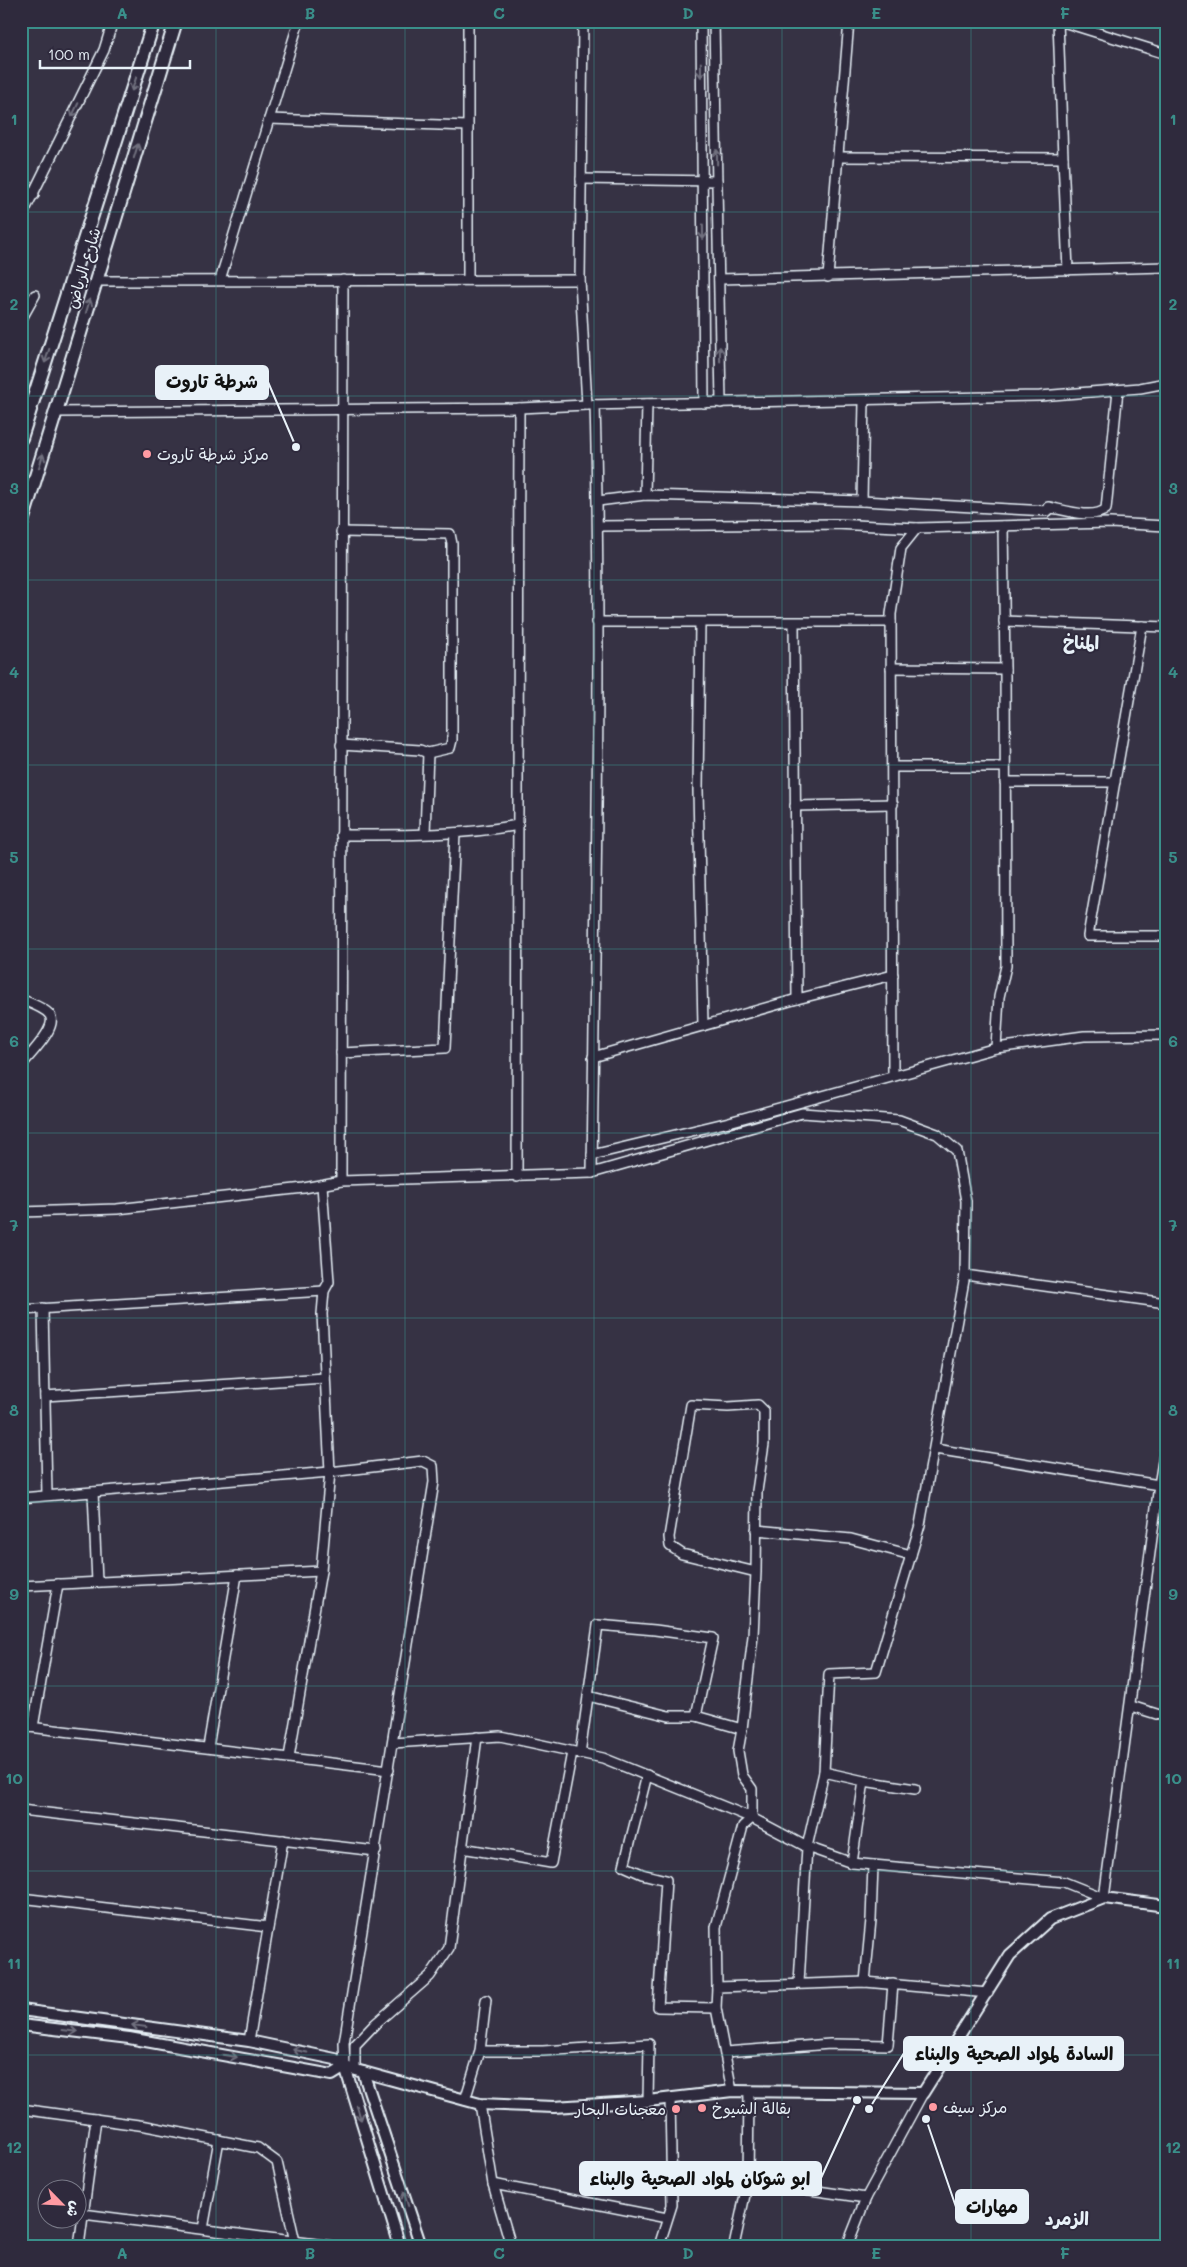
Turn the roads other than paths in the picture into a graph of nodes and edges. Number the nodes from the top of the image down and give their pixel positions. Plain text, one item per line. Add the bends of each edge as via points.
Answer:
1 (112, 21) edge
2 (154, 21) edge
3 (176, 21) edge
4 (299, 21) edge
5 (468, 21) edge
6 (584, 21) edge
7 (701, 21) edge
8 (714, 21) edge
9 (849, 21) edge
10 (1059, 21) edge
11 (1166, 54) edge
12 (269, 120) junction
13 (468, 126) junction
14 (838, 157) junction
15 (1064, 158) junction
16 (581, 179) junction
17 (702, 180) junction
18 (717, 181) junction
19 (21, 188) edge
20 (34, 195) junction
21 (21, 218) edge
22 (1166, 267) edge
23 (1068, 270) junction
24 (828, 277) junction
25 (719, 279) junction
26 (220, 280) junction
27 (344, 280) junction
28 (468, 280) junction
29 (580, 280) junction
30 (96, 281) junction
31 (35, 295) dead end
32 (21, 320) edge
33 (1166, 383) edge
34 (1118, 390) junction
35 (864, 401) junction
36 (704, 403) junction
37 (721, 403) junction
38 (647, 404) junction
39 (591, 405) junction
40 (342, 408) junction
41 (519, 408) junction
42 (56, 412) junction
43 (21, 438) edge
44 (645, 495) junction
45 (598, 501) junction
46 (862, 501) junction
47 (21, 525) edge
48 (598, 526) junction
49 (1003, 526) junction
50 (1166, 526) edge
51 (917, 528) junction
52 (342, 532) junction
53 (1004, 621) junction
54 (598, 622) junction
55 (891, 622) junction
56 (700, 623) junction
57 (794, 623) junction
58 (1142, 626) junction
59 (1166, 627) edge
60 (891, 668) junction
61 (1005, 669) junction
62 (341, 745) junction
63 (428, 753) junction
64 (893, 767) junction
65 (1005, 767) junction
66 (1005, 782) junction
67 (1115, 782) junction
68 (893, 804) junction
69 (795, 806) junction
70 (518, 825) junction
71 (425, 833) junction
72 (455, 833) junction
73 (341, 835) junction
74 (1166, 936) edge
75 (893, 975) junction
76 (21, 999) edge
77 (797, 999) junction
78 (703, 1026) junction
79 (1166, 1035) edge
80 (996, 1048) junction
81 (341, 1053) junction
82 (593, 1057) junction
83 (21, 1066) edge
84 (893, 1076) junction
85 (592, 1155) junction
86 (592, 1173) junction
87 (517, 1177) junction
88 (341, 1181) junction
89 (322, 1185) junction
90 (21, 1212) edge
91 (965, 1275) junction
92 (324, 1291) junction
93 (1166, 1303) edge
94 (44, 1308) junction
95 (21, 1310) edge
96 (325, 1378) junction
97 (45, 1396) junction
98 (1166, 1443) edge
99 (935, 1449) junction
100 (330, 1472) junction
101 (1158, 1484) junction
102 (93, 1492) junction
103 (47, 1495) junction
104 (21, 1498) edge
105 (756, 1530) junction
106 (911, 1555) junction
107 (321, 1571) junction
108 (756, 1572) junction
109 (237, 1575) junction
110 (97, 1582) junction
111 (58, 1584) junction
112 (21, 1586) edge
113 (588, 1696) junction
114 (1131, 1706) junction
115 (696, 1716) junction
116 (1166, 1717) edge
117 (21, 1726) edge
118 (33, 1727) junction
119 (742, 1729) junction
120 (477, 1737) junction
121 (393, 1743) junction
122 (208, 1747) junction
123 (576, 1753) junction
124 (290, 1757) junction
125 (389, 1770) junction
126 (824, 1772) junction
127 (647, 1775) junction
128 (864, 1781) junction
129 (915, 1789) dead end
130 (21, 1810) edge
131 (752, 1818) junction
132 (283, 1840) junction
133 (807, 1847) junction
134 (462, 1848) junction
135 (376, 1851) junction
136 (852, 1863) junction
137 (873, 1865) junction
138 (21, 1898) edge
139 (1104, 1898) junction
140 (1166, 1906) edge
141 (268, 1927) junction
142 (865, 1982) junction
143 (799, 1983) junction
144 (893, 1984) junction
145 (717, 1987) junction
146 (988, 1993) junction
147 (486, 2000) dead end
148 (716, 2008) junction
149 (21, 2010) edge
150 (21, 2025) edge
151 (249, 2041) junction
152 (480, 2051) junction
153 (725, 2052) junction
154 (354, 2069) junction
155 (732, 2091) junction
156 (749, 2092) junction
157 (923, 2093) junction
158 (670, 2098) junction
159 (465, 2100) junction
160 (648, 2101) junction
161 (480, 2104) junction
162 (21, 2109) edge
163 (96, 2119) junction
164 (218, 2140) junction
165 (88, 2180) edge
166 (748, 2181) junction
167 (493, 2184) junction
168 (866, 2198) junction
169 (88, 2215) edge
170 (668, 2218) junction
171 (203, 2229) junction
172 (81, 2230) edge
173 (296, 2243) edge
174 (79, 2246) edge
175 (332, 2246) edge
176 (400, 2246) edge
177 (421, 2246) edge
178 (511, 2246) edge
179 (659, 2246) edge
180 (734, 2246) edge
181 (847, 2246) edge

1 -> 20 street via 104,50
2 -> 43 main road, شارع الرياض
30 -> 3 main road, شارع الرياض
4 - 12 street
5 - 13 street
6 - 16 street
7 -> 17 street
18 -> 8 street
9 - 14 street
10 - 11 street
10 - 15 street
12 - 13 street
12 - 26 street
13 - 28 street
14 - 15 street
14 - 24 street
15 - 23 street
16 - 17 street
16 - 29 street
17 - 18 street
17 -> 36 street
18 - 25 street
19 - 20 street
20 - 21 street
22 - 23 street
23 - 24 street
24 - 25 street
37 -> 25 street
26 - 27 street
26 - 30 street
27 - 28 street
27 - 40 street
28 - 29 street
29 - 39 street
42 -> 30 main road, شارع الرياض
31 - 32 street
33 - 34 street
34 - 35 street via 1040,396
34 - 46 street via 1106,509 1101,513 1048,507 1048,511
35 - 37 street
35 - 46 street
36 - 37 street
36 - 38 street
38 - 39 street
38 - 44 street
39 - 41 street
39 - 45 street
40 - 41 street
40 - 42 street
40 - 52 street
41 - 70 street
47 -> 42 main road, شارع الرياض
44 - 45 street
44 - 46 street
45 - 48 street
48 - 51 street via 835,524
48 - 54 street
49 - 50 street
49 - 51 street
49 - 53 street
51 - 55 street via 901,548
52 - 62 street
52 - 63 street via 450,534 452,740 450,748
53 - 58 street
53 - 61 street
54 - 56 street
54 - 82 street
55 - 57 street
55 - 60 street
56 - 57 street
56 - 78 street via 698,790
57 - 69 street
58 - 59 street
58 - 67 street
60 - 61 street
60 - 64 street
61 - 65 street
62 - 63 street
62 - 73 street
63 - 71 street
64 - 65 street
64 - 68 street
65 - 66 street
66 - 67 street
66 - 80 street via 1006,966 999,997
67 - 74 street via 1088,936
68 - 69 street
68 - 75 street
69 - 77 street
70 - 72 street
70 - 87 street
71 - 72 street
71 - 73 street
72 - 81 street via 445,1048
73 - 81 street
75 - 77 street
75 - 84 street
76 - 83 street via 48,1012 52,1024
77 - 78 street
78 - 82 street
79 - 80 street via 1084,1036
80 - 84 street
81 - 88 street
82 - 85 street
84 - 85 street via 729,1122
85 - 86 street
86 - 87 street
86 - 91 street via 802,1114 899,1120 937,1134 958,1151 966,1201
87 - 88 street
88 - 89 street
89 - 90 street via 117,1209
89 - 92 street via 329,1282
91 - 93 street
91 - 99 street
92 - 94 street
92 - 96 street
94 - 95 street
94 - 97 street
96 - 97 street
96 - 100 street
97 - 103 street
98 - 101 street
99 - 101 street
99 - 106 street
100 - 102 street
100 - 107 street
100 - 121 street via 423,1461 433,1466 434,1482
101 - 114 street
102 - 103 street
102 - 110 street
103 - 104 street
105 - 106 street via 851,1539
105 - 108 street
105 - 108 street via 764,1411 758,1405 750,1404 728,1408 691,1405 670,1546 682,1554
106 - 126 street via 876,1672 830,1674
107 - 109 street
107 - 124 street
108 - 119 street via 753,1636
109 - 110 street
109 - 122 street
110 - 111 street
111 - 112 street
111 - 118 street
113 - 115 street via 669,1716
113 - 115 street via 598,1625 713,1638
113 - 123 street
114 - 116 street
114 - 139 street
115 - 119 street
117 - 118 street
118 - 122 street
119 - 131 street via 738,1751 742,1775 752,1789
120 - 121 street
120 - 123 street via 500,1736
120 - 134 street
121 - 125 street
122 - 124 street
123 - 127 street via 603,1758
123 - 134 street via 551,1862
124 - 125 street
125 - 135 street
126 - 128 street
126 - 133 street
127 - 131 street
127 - 148 street via 624,1866 666,1880 658,2007
128 - 129 street
128 - 136 street
130 - 132 street
131 - 133 street
131 - 145 street via 743,1826 716,1927
132 - 135 street
132 - 141 street
133 - 136 street
133 - 143 street
134 - 154 street via 449,1948 430,1976 355,2045
135 - 154 street via 344,2044
136 - 137 street
137 - 139 street via 1064,1882
137 - 142 street
138 - 141 street
139 - 140 street
139 - 146 street via 1050,1919 1010,1955
141 - 151 street
142 - 143 street
142 - 144 street
143 - 145 street
144 - 146 street
144 - 153 street via 888,2045 830,2044
145 - 148 street
146 - 157 street
147 - 152 street
148 - 153 street
151 -> 149 street
150 -> 154 street via 129,2038 332,2075
154 -> 151 street via 335,2059
152 - 159 street
152 - 160 street via 543,2051 649,2044
153 - 155 street
154 - 159 street
154 -> 176 street
177 -> 154 street
155 - 156 street
155 - 158 street
156 - 157 street
156 - 166 street
157 - 168 street
158 - 160 street
158 - 170 street via 672,2204
159 - 161 street
160 - 161 street via 554,2106
161 - 167 street
162 - 163 street
163 - 164 street
163 - 165 street
164 - 171 street
164 - 173 street via 258,2148 276,2162
166 - 168 street
166 - 180 street
167 - 170 street
167 - 178 street
168 - 181 street
169 - 171 street
170 - 179 street
171 - 173 street
172 - 174 street
173 - 175 street

